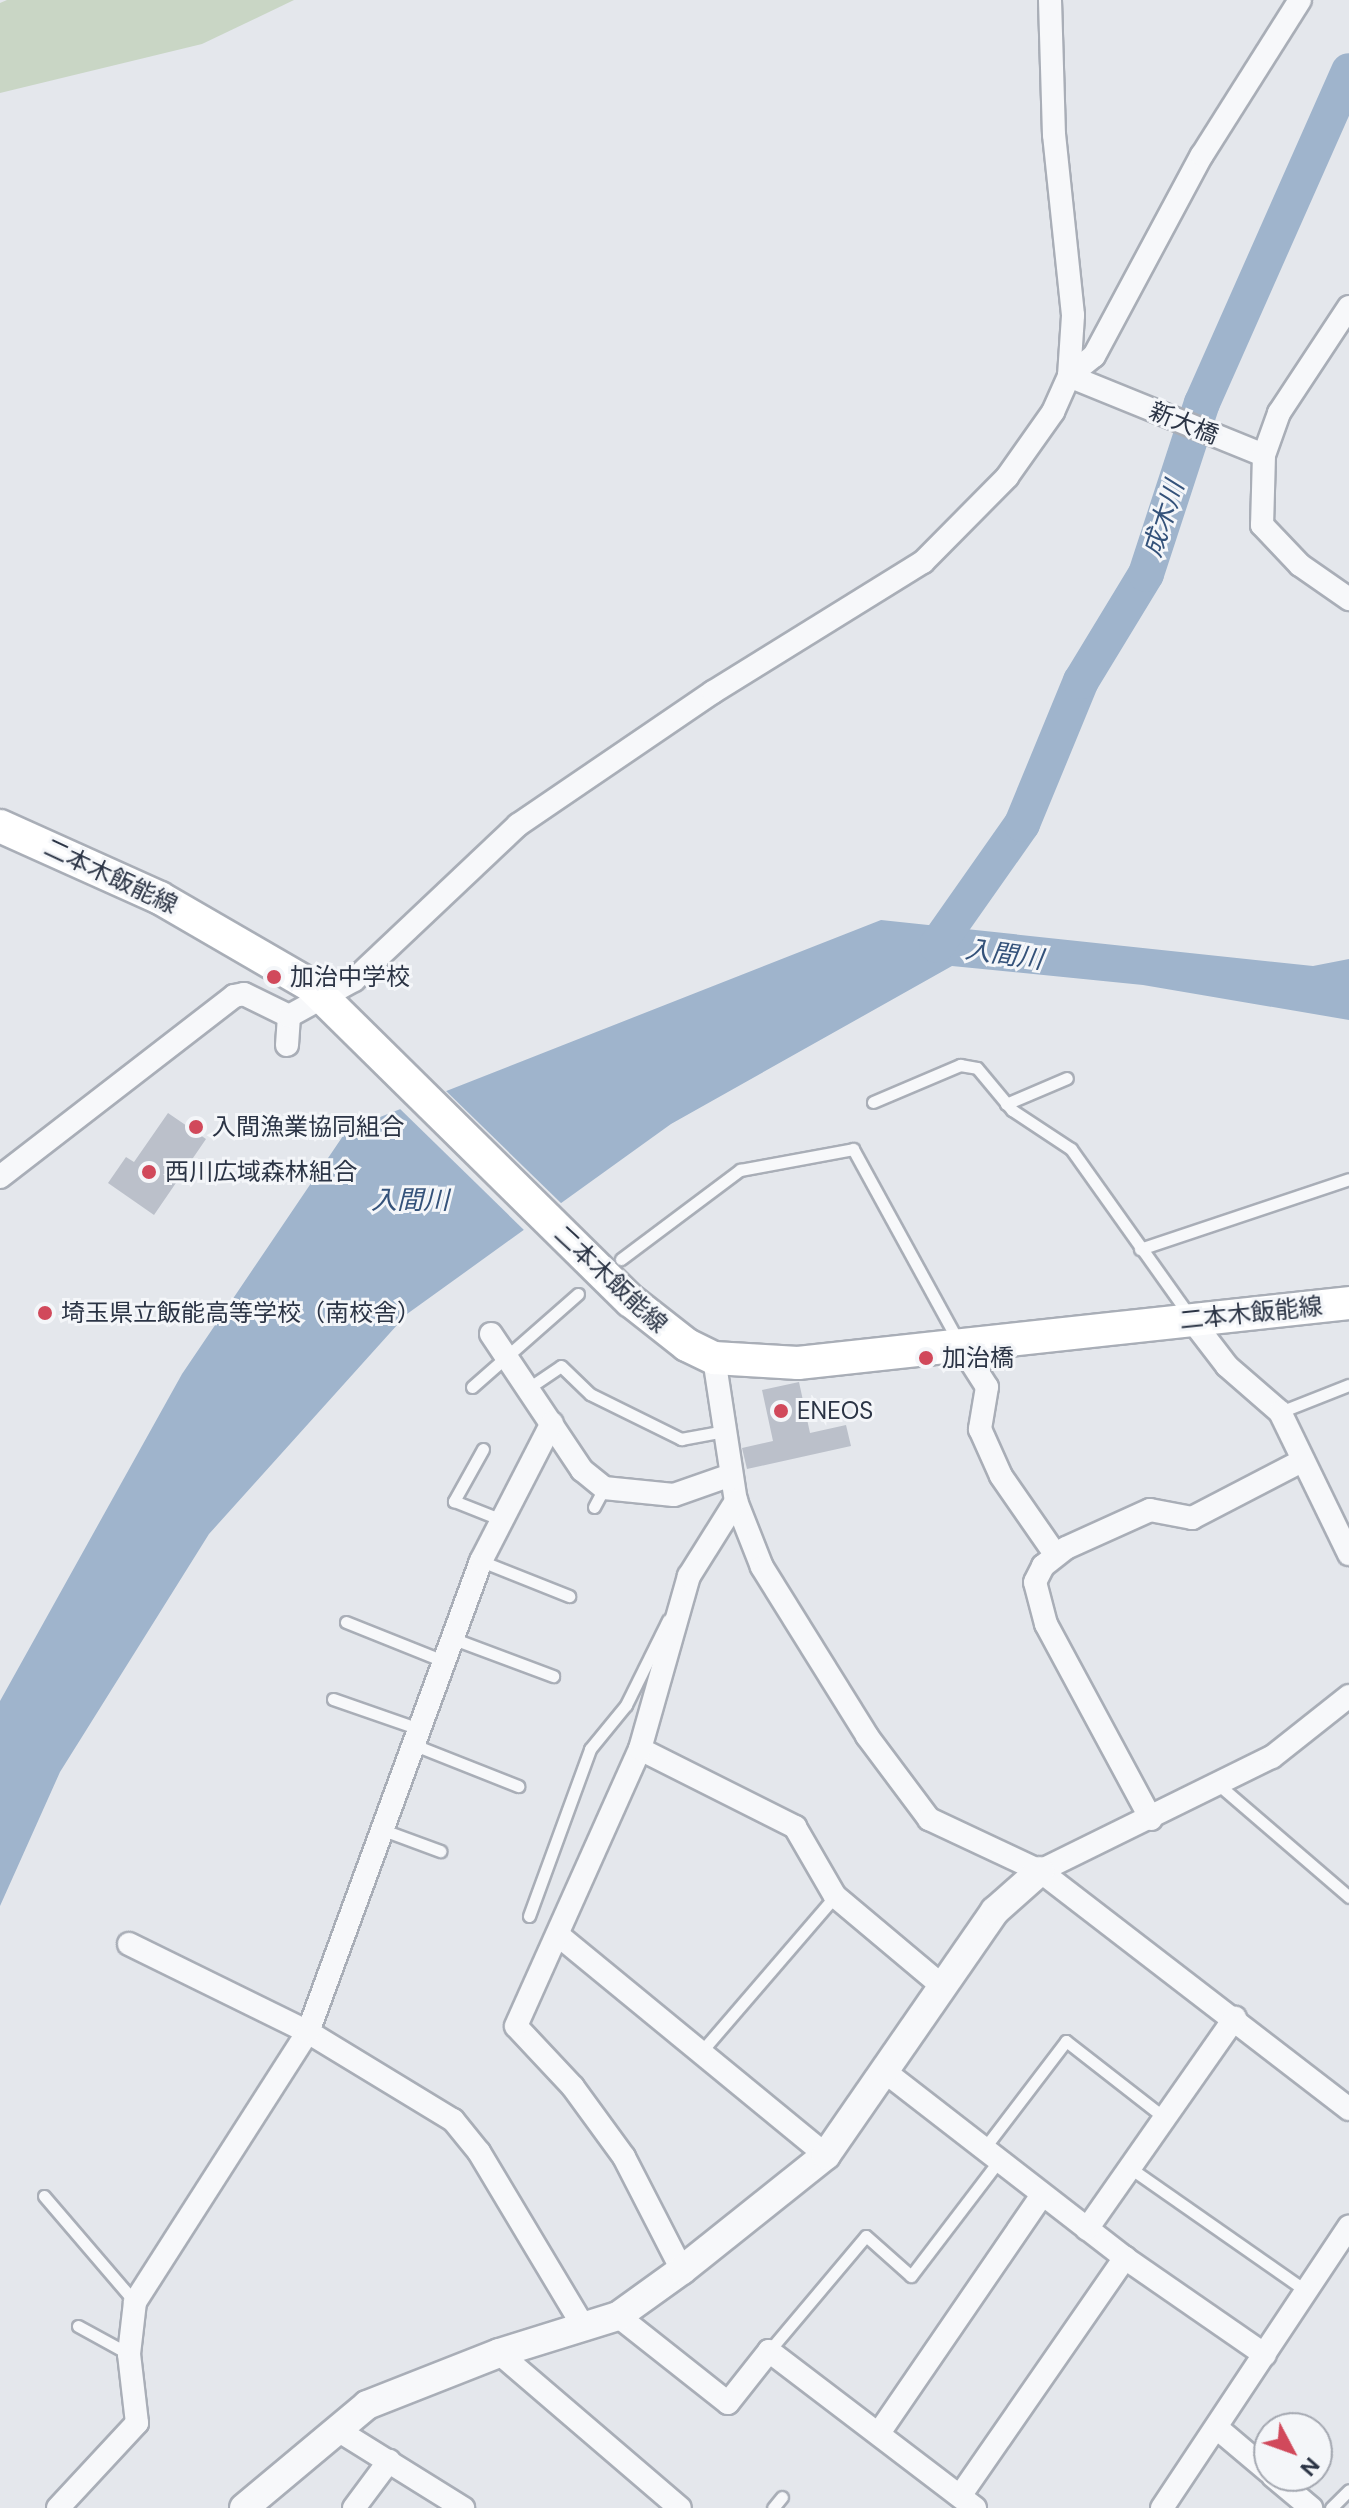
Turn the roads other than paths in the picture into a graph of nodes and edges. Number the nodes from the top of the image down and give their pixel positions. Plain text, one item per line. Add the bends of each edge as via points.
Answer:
1 (1050, 0) edge
2 (1300, 0) edge
3 (1349, 307) edge
4 (1069, 376) junction
5 (1264, 455) junction
6 (1349, 599) edge
7 (0, 826) edge
8 (332, 1007) junction
9 (289, 1016) junction
10 (287, 1045) dead end
11 (1067, 1078) dead end
12 (873, 1102) dead end
13 (1006, 1104) junction
14 (0, 1177) edge
15 (1349, 1179) edge
16 (1140, 1249) junction
17 (621, 1259) dead end
18 (578, 1294) dead end
19 (1349, 1303) edge
20 (1191, 1319) junction
21 (491, 1334) dead end
22 (959, 1343) junction
23 (509, 1354) junction
24 (714, 1358) junction
25 (1349, 1385) edge
26 (472, 1387) dead end
27 (530, 1387) junction
28 (1280, 1412) junction
29 (552, 1423) junction
30 (725, 1431) junction
31 (483, 1449) dead end
32 (1300, 1462) junction
33 (731, 1475) junction
34 (736, 1501) junction
35 (502, 1520) junction
36 (1055, 1554) junction
37 (1349, 1554) edge
38 (481, 1561) junction
39 (689, 1576) junction
40 (569, 1596) dead end
41 (346, 1622) dead end
42 (454, 1639) junction
43 (446, 1662) junction
44 (553, 1676) dead end
45 (1349, 1696) edge
46 (333, 1699) dead end
47 (420, 1738) junction
48 (640, 1749) junction
49 (518, 1786) dead end
50 (1220, 1786) junction
51 (1151, 1819) junction
52 (386, 1831) junction
53 (440, 1851) dead end
54 (1040, 1871) junction
55 (835, 1896) junction
56 (1349, 1897) edge
57 (529, 1916) dead end
58 (558, 1935) junction
59 (129, 1944) dead end
60 (941, 1985) junction
61 (1235, 2018) junction
62 (308, 2032) junction
63 (701, 2052) junction
64 (884, 2071) junction
65 (1349, 2109) edge
66 (1165, 2118) junction
67 (826, 2155) junction
68 (991, 2156) junction
69 (1130, 2168) junction
70 (1042, 2195) junction
71 (44, 2196) dead end
72 (1349, 2227) edge
73 (1087, 2229) junction
74 (1125, 2258) junction
75 (682, 2270) junction
76 (1306, 2291) junction
77 (135, 2302) junction
78 (618, 2316) junction
79 (78, 2326) dead end
80 (585, 2329) junction
81 (769, 2351) junction
82 (499, 2353) junction
83 (129, 2354) junction
84 (1265, 2355) junction
85 (1217, 2428) junction
86 (336, 2429) junction
87 (879, 2433) junction
88 (1253, 2459) edge
89 (389, 2461) junction
90 (1349, 2490) edge
91 (1292, 2492) edge
92 (782, 2497) dead end
93 (968, 2502) edge
94 (58, 2508) edge
95 (244, 2508) edge
96 (354, 2508) edge
97 (463, 2508) edge
98 (680, 2508) edge
99 (773, 2508) edge
100 (1162, 2508) edge
101 (1311, 2508) edge
102 (1331, 2508) edge

1 - 4 street via 1054,135 1073,315
2 - 4 street via 1202,155 1094,356
3 - 5 street via 1279,413
4 - 5 street, 新大橋
4 - 8 street via 1029,451 923,562 713,692 529,817 470,865
5 - 6 street via 1262,525 1300,565
7 - 8 main road, 二本木飯能線 via 215,927
8 - 9 street
8 - 24 main road, 二本木飯能線 via 579,1252 665,1330
9 - 10 street
9 - 14 street via 244,994 234,996
11 - 13 lane
12 - 13 lane via 960,1065 977,1068
13 - 16 lane via 1071,1149
15 - 16 lane
16 - 20 lane
17 - 22 lane via 740,1170 853,1149
18 - 23 lane
19 - 20 main road, 二本木飯能線
20 - 22 main road, 二本木飯能線
20 - 28 street via 1227,1366
21 - 23 street
22 - 24 main road, 二本木飯能線 via 798,1363
22 - 36 street via 987,1387 980,1429 1001,1476
23 - 26 lane
23 - 27 street
24 - 30 street
25 - 28 lane
27 - 29 street
27 - 30 lane via 561,1366 590,1394 681,1439
28 - 32 street
29 - 33 street via 599,1497 674,1495
29 - 35 street
30 - 33 street
31 - 35 lane via 454,1501
32 - 36 street via 1192,1518 1150,1510
32 - 37 street
33 - 34 street
34 - 39 street
34 - 54 street via 762,1567 816,1657 929,1819
35 - 38 street
36 - 51 street via 1043,1566 1035,1598
38 - 40 lane
38 - 42 street
39 - 48 street
39 - 57 lane via 626,1705 590,1749
41 - 43 lane
42 - 43 street
42 - 44 lane
43 - 47 street
45 - 50 street via 1296,1740
46 - 47 lane
47 - 49 lane
47 - 52 street
48 - 55 street via 795,1827
48 - 58 street
50 - 51 street
50 - 56 lane
51 - 54 street
52 - 53 lane
52 - 62 street
54 - 60 street via 995,1911
54 - 61 street
55 - 60 street
55 - 63 lane
58 - 63 street
58 - 75 street via 516,2026 573,2087 624,2157
59 - 62 street
60 - 64 street
61 - 65 street
61 - 66 street
62 - 77 street
62 - 80 street via 453,2120 479,2152
63 - 67 street
64 - 67 street
64 - 68 street
66 - 68 lane via 1066,2041
66 - 69 street
67 - 75 street
68 - 70 street
68 - 81 lane via 911,2276 866,2236
69 - 73 street
69 - 76 lane
70 - 73 street
70 - 87 street
71 - 77 lane
72 - 76 street
73 - 74 street
74 - 84 street
74 - 93 street
75 - 78 street
76 - 84 street
77 - 83 street
78 - 80 street
78 - 81 street via 728,2403
79 - 83 lane
80 - 82 street
81 - 87 street
82 - 86 street via 396,2390
82 - 98 street
83 - 94 street via 137,2423
84 - 85 street
85 - 88 street
85 - 100 street
86 - 89 street
86 - 95 street
87 - 93 street
89 - 96 street
89 - 97 street
90 - 102 lane
91 - 101 street
92 - 99 lane

